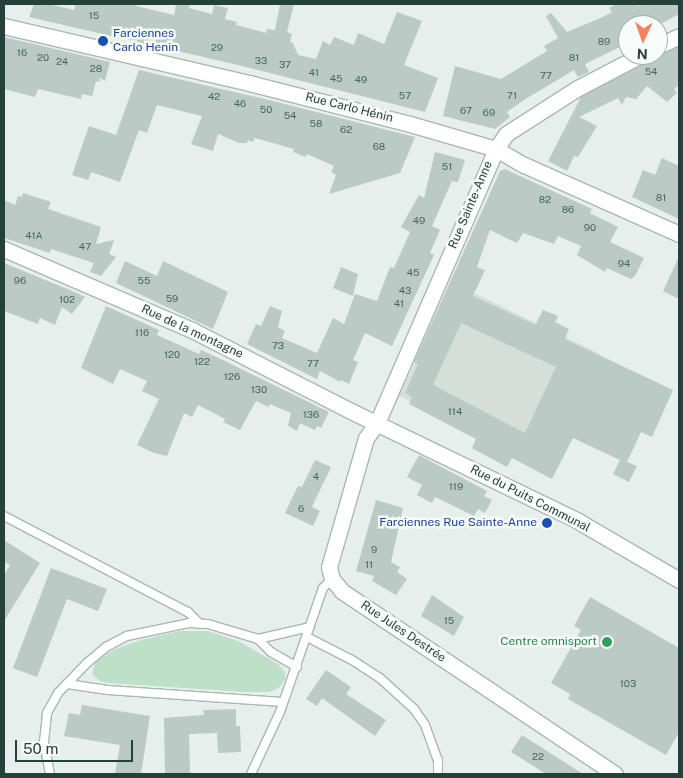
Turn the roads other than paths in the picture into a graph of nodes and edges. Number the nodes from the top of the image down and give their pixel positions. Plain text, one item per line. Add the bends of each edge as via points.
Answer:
1 (4, 26) edge
2 (622, 65) edge
3 (496, 149) junction
4 (679, 234) edge
5 (4, 249) edge
6 (377, 423) junction
7 (4, 516) edge
8 (332, 579) junction
9 (679, 580) edge
10 (200, 624) junction
11 (310, 627) junction
12 (307, 637) junction
13 (258, 640) junction
14 (297, 667) junction
15 (67, 684) junction
16 (283, 702) junction
17 (50, 774) edge
18 (251, 774) edge
19 (438, 774) edge
20 (615, 774) edge

1 - 3 street, Rue Carlo Hénin via 410,124
2 - 3 street, Rue Sainte-Anne via 576,89 506,134
3 - 4 street, Rue Carlo Hénin via 524,165
3 - 6 street, Rue Sainte-Anne
5 - 6 street, Rue de la montagne via 192,330
6 - 8 street via 366,438 354,476 329,567
6 - 9 street, Rue du Puits Communal via 578,521
7 - 10 lane via 188,612
8 - 11 lane via 323,588
8 - 20 street, Rue Jules Destrée via 342,591
10 - 13 lane
10 - 15 lane via 181,624 127,636 106,647
11 - 12 lane
11 - 13 lane
12 - 14 lane
12 - 19 lane via 366,669 414,710 425,725 438,760
13 - 14 lane
14 - 16 lane
15 - 16 lane via 108,690
15 - 17 lane via 47,713 44,742
16 - 18 lane

